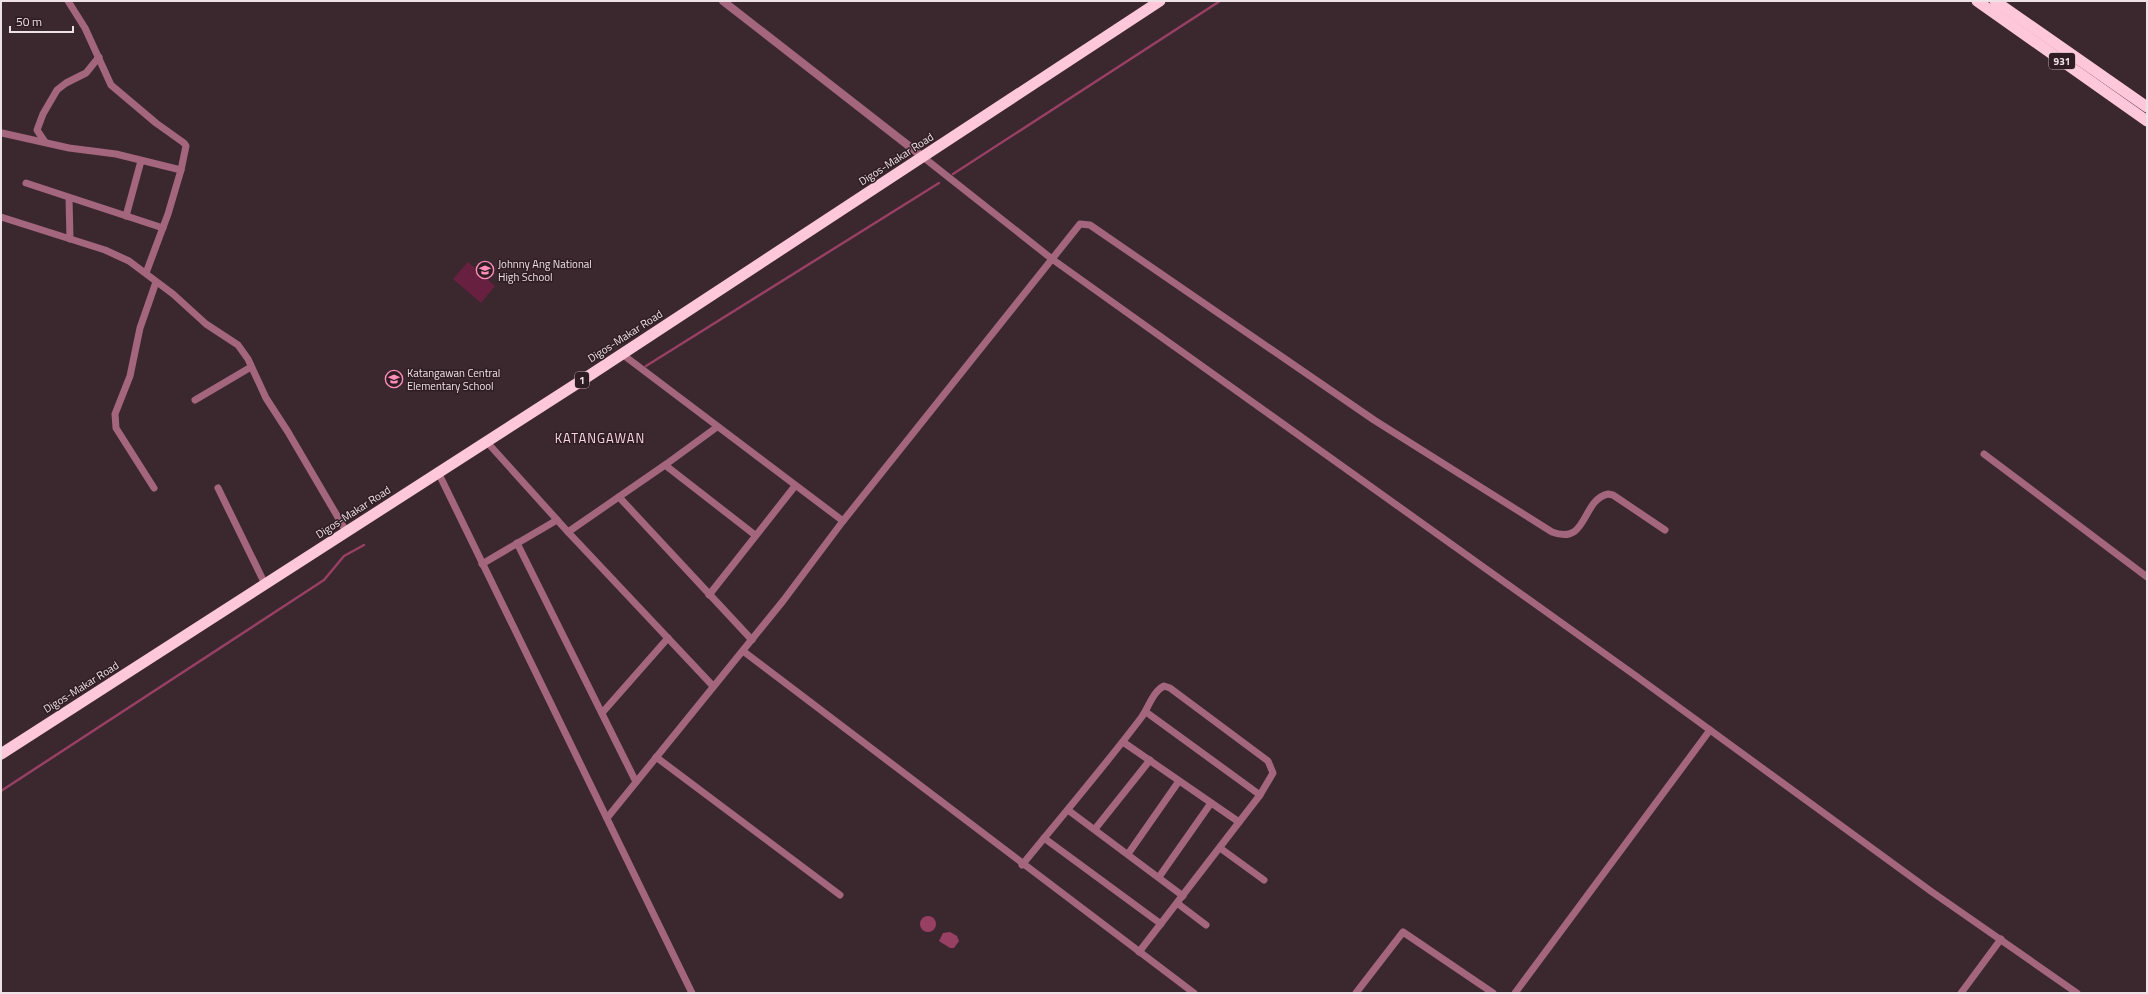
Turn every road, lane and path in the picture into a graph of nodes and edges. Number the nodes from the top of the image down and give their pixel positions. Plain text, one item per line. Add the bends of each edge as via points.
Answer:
1 (68, 1) edge
2 (723, 1) edge
3 (1160, 1) edge
4 (1977, 1) edge
5 (1996, 1) edge
6 (99, 57) junction
7 (2147, 107) edge
8 (2147, 121) edge
9 (2, 133) dead end
10 (45, 142) junction
11 (923, 157) junction
12 (141, 161) junction
13 (181, 170) junction
14 (26, 183) dead end
15 (69, 198) junction
16 (126, 216) junction
17 (1, 217) edge
18 (162, 228) junction
19 (70, 239) junction
20 (1052, 259) junction
21 (146, 273) junction
22 (156, 282) junction
23 (622, 354) junction
24 (251, 367) junction
25 (195, 400) dead end
26 (716, 427) junction
27 (486, 441) junction
28 (1984, 454) dead end
29 (665, 465) junction
30 (438, 472) junction
31 (794, 486) junction
32 (154, 488) dead end
33 (218, 488) dead end
34 (619, 497) junction
35 (557, 520) junction
36 (843, 521) junction
37 (1665, 530) dead end
38 (346, 532) junction
39 (568, 532) junction
40 (755, 535) junction
41 (517, 543) junction
42 (482, 564) junction
43 (2147, 577) edge
44 (265, 584) junction
45 (709, 595) junction
46 (668, 638) junction
47 (752, 640) junction
48 (743, 651) junction
49 (713, 686) junction
50 (1146, 712) junction
51 (602, 713) junction
52 (1710, 730) junction
53 (1123, 742) junction
54 (1, 754) edge
55 (656, 757) junction
56 (1150, 760) junction
57 (1179, 781) junction
58 (636, 782) junction
59 (1260, 795) junction
60 (1211, 803) junction
61 (1068, 810) junction
62 (607, 818) junction
63 (1239, 822) junction
64 (1095, 829) junction
65 (1044, 838) junction
66 (1220, 848) junction
67 (1128, 854) junction
68 (1022, 865) junction
69 (1159, 877) junction
70 (1264, 880) dead end
71 (840, 895) dead end
72 (1184, 896) junction
73 (1177, 903) junction
74 (1161, 924) junction
75 (1206, 925) dead end
76 (2001, 939) junction
77 (1139, 952) junction
78 (692, 993) edge
79 (1194, 993) edge
80 (1356, 993) edge
81 (1493, 993) edge
82 (1516, 993) edge
83 (1961, 993) edge
84 (2077, 993) edge

1 - 6 street
2 - 11 street
3 - 11 highway, Digos-Makar Road / 1
4 - 8 highway, 931
5 - 7 highway, 931
6 - 10 street via 86,73 66,83 52,97 37,130
6 - 13 street via 111,85 184,143 186,146
9 - 10 street
10 - 12 street via 116,154
11 - 20 street
11 - 23 highway, Digos-Makar Road / 1
12 - 13 street
12 - 16 street
13 - 18 street via 174,198
14 - 15 street
15 - 16 street
15 - 19 street
16 - 18 street
17 - 19 street
18 - 21 street via 156,252
19 - 21 street via 119,255
20 - 36 street
20 - 37 street via 1080,224 1090,225 1374,420 1552,532 1562,536 1570,535 1599,499 1608,494
20 - 52 street
21 - 22 street
22 - 24 street via 206,324 238,345
22 - 32 street via 140,328 130,376 114,419 116,428
23 - 26 street
23 - 27 highway, Digos-Makar Road / 1
24 - 25 street
24 - 38 street via 266,398
26 - 29 street
26 - 31 street
27 - 30 highway, Digos-Makar Road / 1
27 - 35 street
28 - 43 street
29 - 34 street
29 - 40 street
30 - 38 highway, Digos-Makar Road / 1
30 - 42 street
31 - 36 street
31 - 40 street
33 - 44 street
34 - 39 street
34 - 45 street
35 - 39 street
35 - 41 street
36 - 47 street
38 - 44 highway, Digos-Makar Road / 1
39 - 46 street
40 - 45 street
41 - 42 street
41 - 51 street
42 - 62 street
44 - 54 highway, Digos-Makar Road / 1
45 - 47 street
46 - 49 street
46 - 51 street
47 - 48 street
48 - 49 street
48 - 68 street
49 - 55 street
50 - 53 street
50 - 59 street
50 - 59 street via 1161,688 1170,688 1268,761 1273,773
51 - 58 street
52 - 76 street via 1932,892
52 - 82 street
53 - 56 street
53 - 61 street
55 - 58 street
55 - 71 street
56 - 57 street
56 - 64 street
57 - 60 street
57 - 67 street
58 - 62 street
59 - 63 street
60 - 63 street
60 - 69 street
61 - 64 street
61 - 65 street
62 - 78 street
63 - 66 street
64 - 67 street
65 - 68 street
65 - 74 street
66 - 70 street
66 - 72 street
67 - 69 street
68 - 77 street
69 - 72 street
72 - 73 street
73 - 74 street
73 - 75 street
74 - 77 street
76 - 83 street
76 - 84 street
77 - 79 street
80 - 81 street via 1403,932

